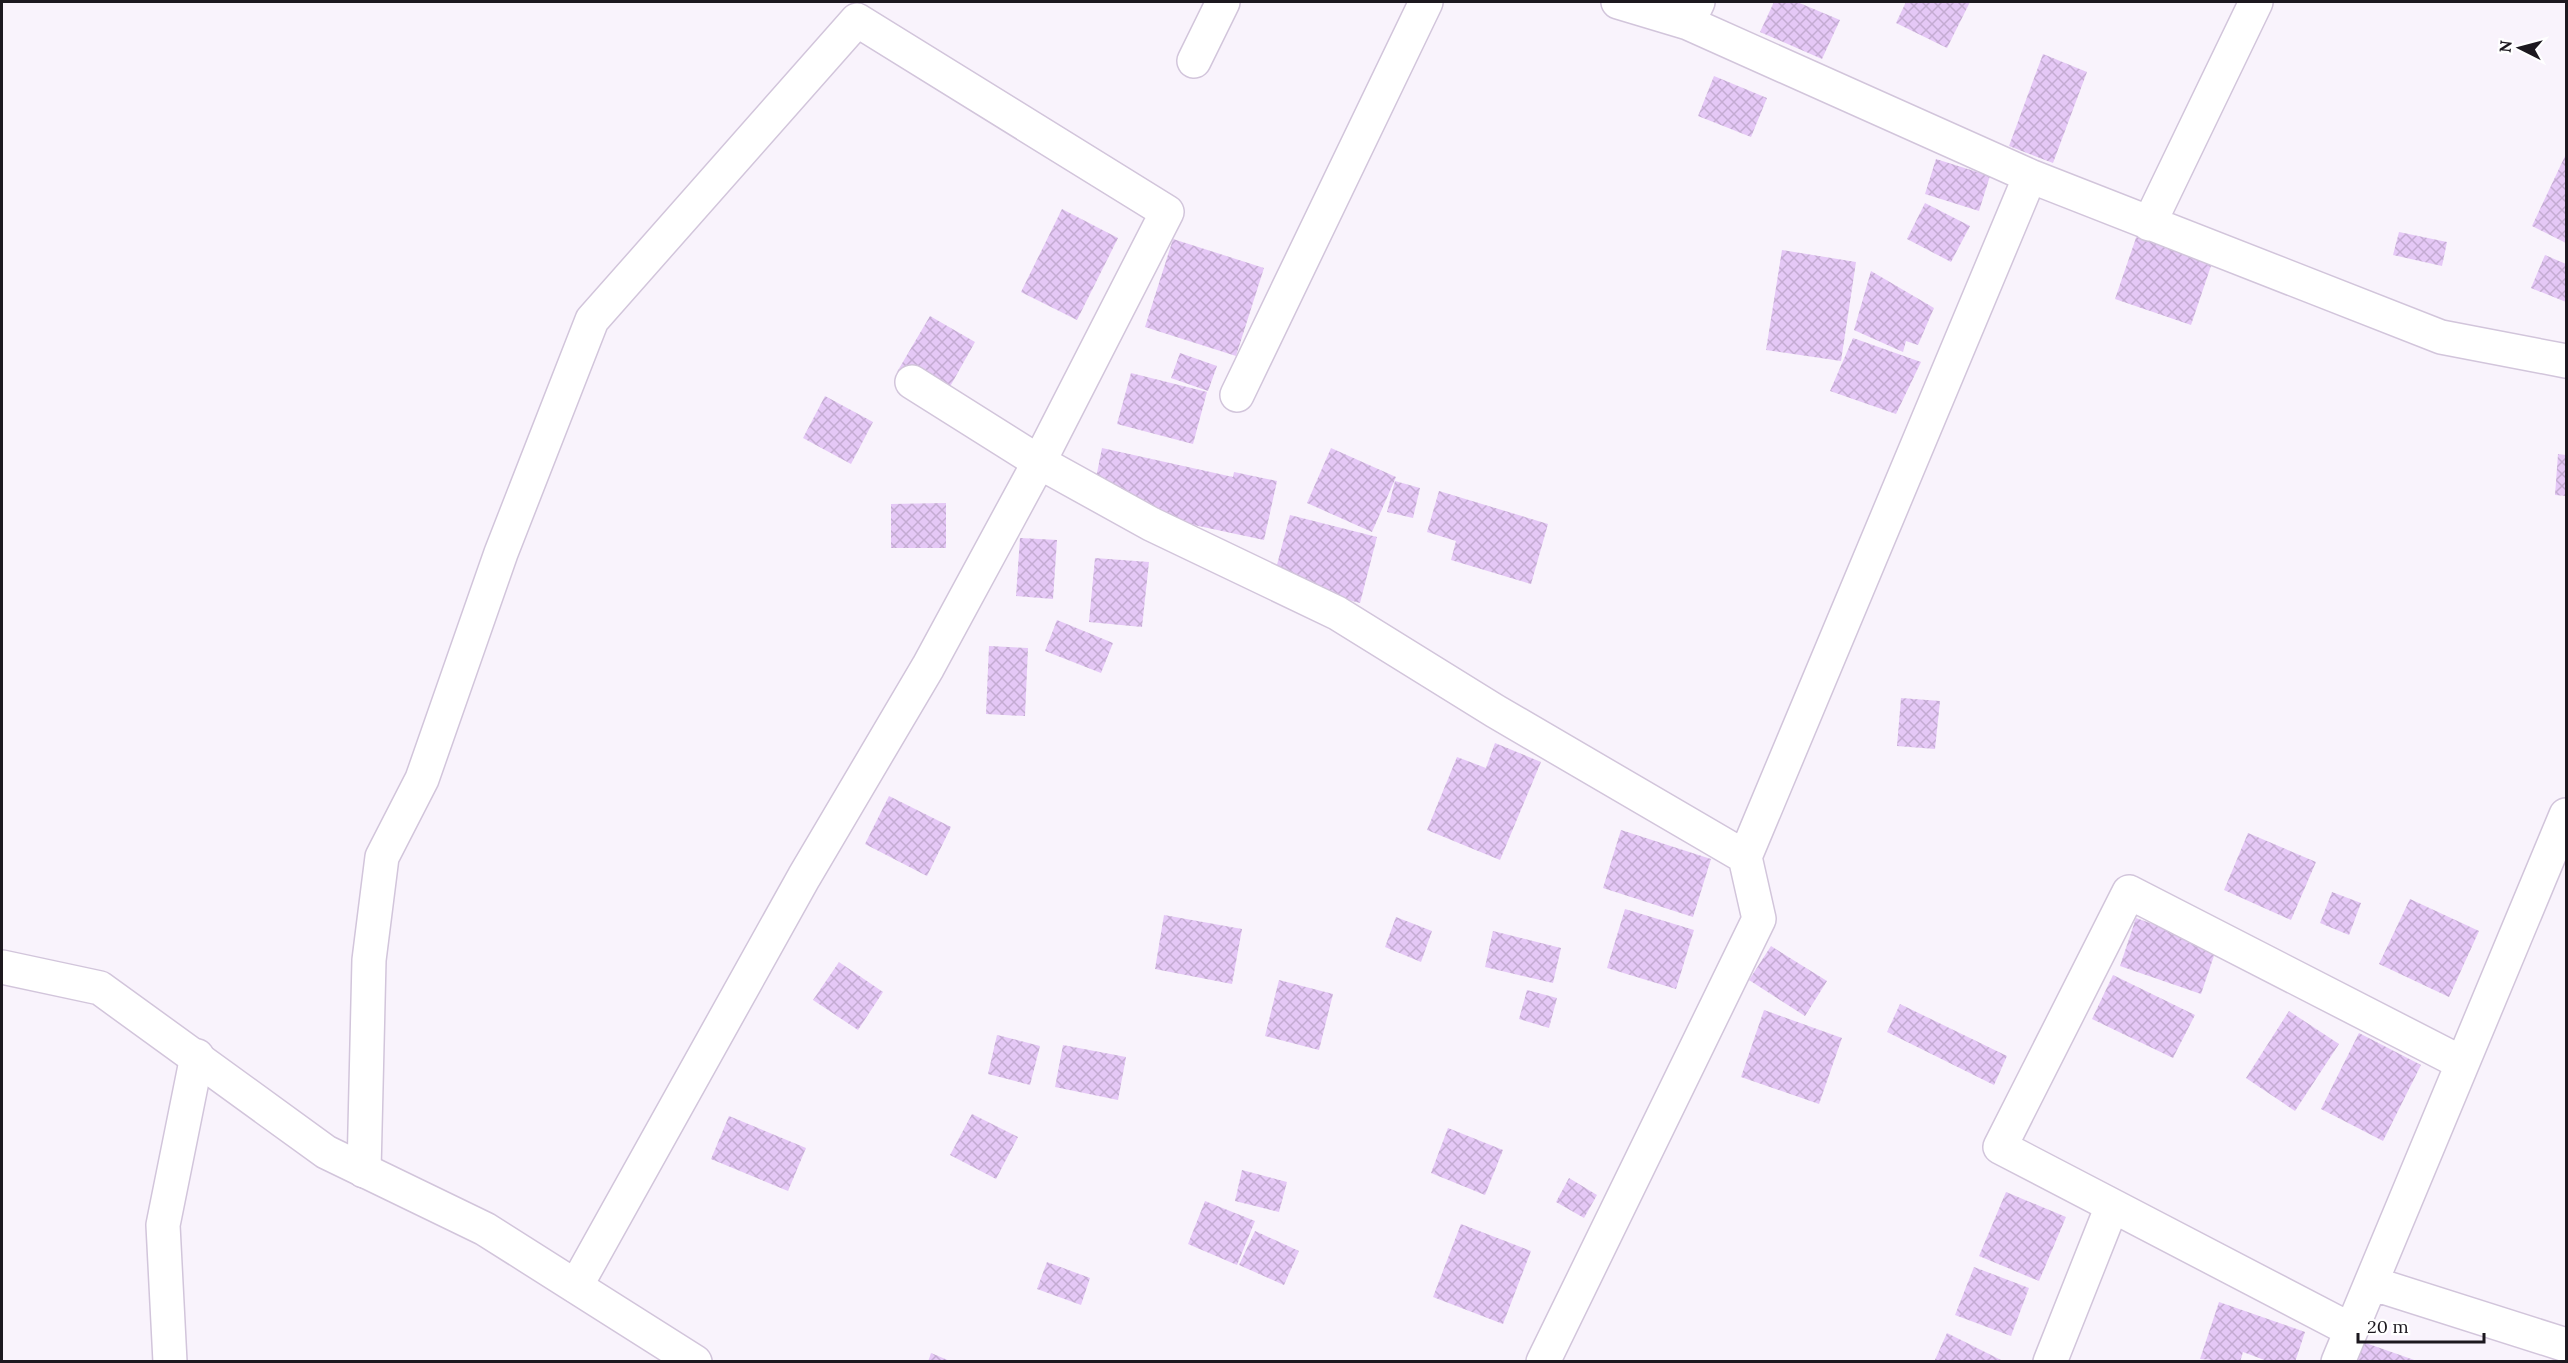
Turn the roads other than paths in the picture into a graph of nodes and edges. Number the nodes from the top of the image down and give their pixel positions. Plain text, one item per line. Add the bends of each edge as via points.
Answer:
1 (1223, 2) edge
2 (1426, 2) edge
3 (1618, 2) edge
4 (2256, 2) edge
5 (865, 10) edge
6 (1693, 12) edge
7 (1194, 60) dead end
8 (2030, 176) junction
9 (2149, 224) junction
10 (2566, 361) edge
11 (912, 382) dead end
12 (1237, 395) dead end
13 (1039, 462) junction
14 (2566, 815) edge
15 (1745, 857) junction
16 (2, 968) edge
17 (196, 1056) junction
18 (2462, 1063) junction
19 (364, 1171) junction
20 (2112, 1206) junction
21 (2371, 1284) junction
22 (576, 1286) junction
23 (2351, 1330) junction
24 (2566, 1345) edge
25 (170, 1362) edge
26 (695, 1362) edge
27 (1543, 1362) edge
28 (2050, 1362) edge
29 (2338, 1362) edge

1 - 7 street
2 - 12 street
3 - 6 street
4 - 9 street
5 - 13 street via 1167,212
5 - 19 street via 592,320 501,553 422,780 382,857 369,960
6 - 8 street
8 - 9 street
8 - 15 street
9 - 10 street via 2441,337
11 - 13 street
13 - 15 street via 1151,524 1337,613 1495,711
13 - 22 street via 928,667 804,878
14 - 18 street
15 - 27 street via 1759,919
16 - 17 street via 99,988
17 - 19 street via 326,1152
17 - 25 street via 162,1225
18 - 20 street via 2129,892 2000,1147
18 - 21 street
19 - 22 street via 485,1229
20 - 23 street
20 - 28 street
21 - 23 street
21 - 24 street
22 - 26 street
23 - 29 street

